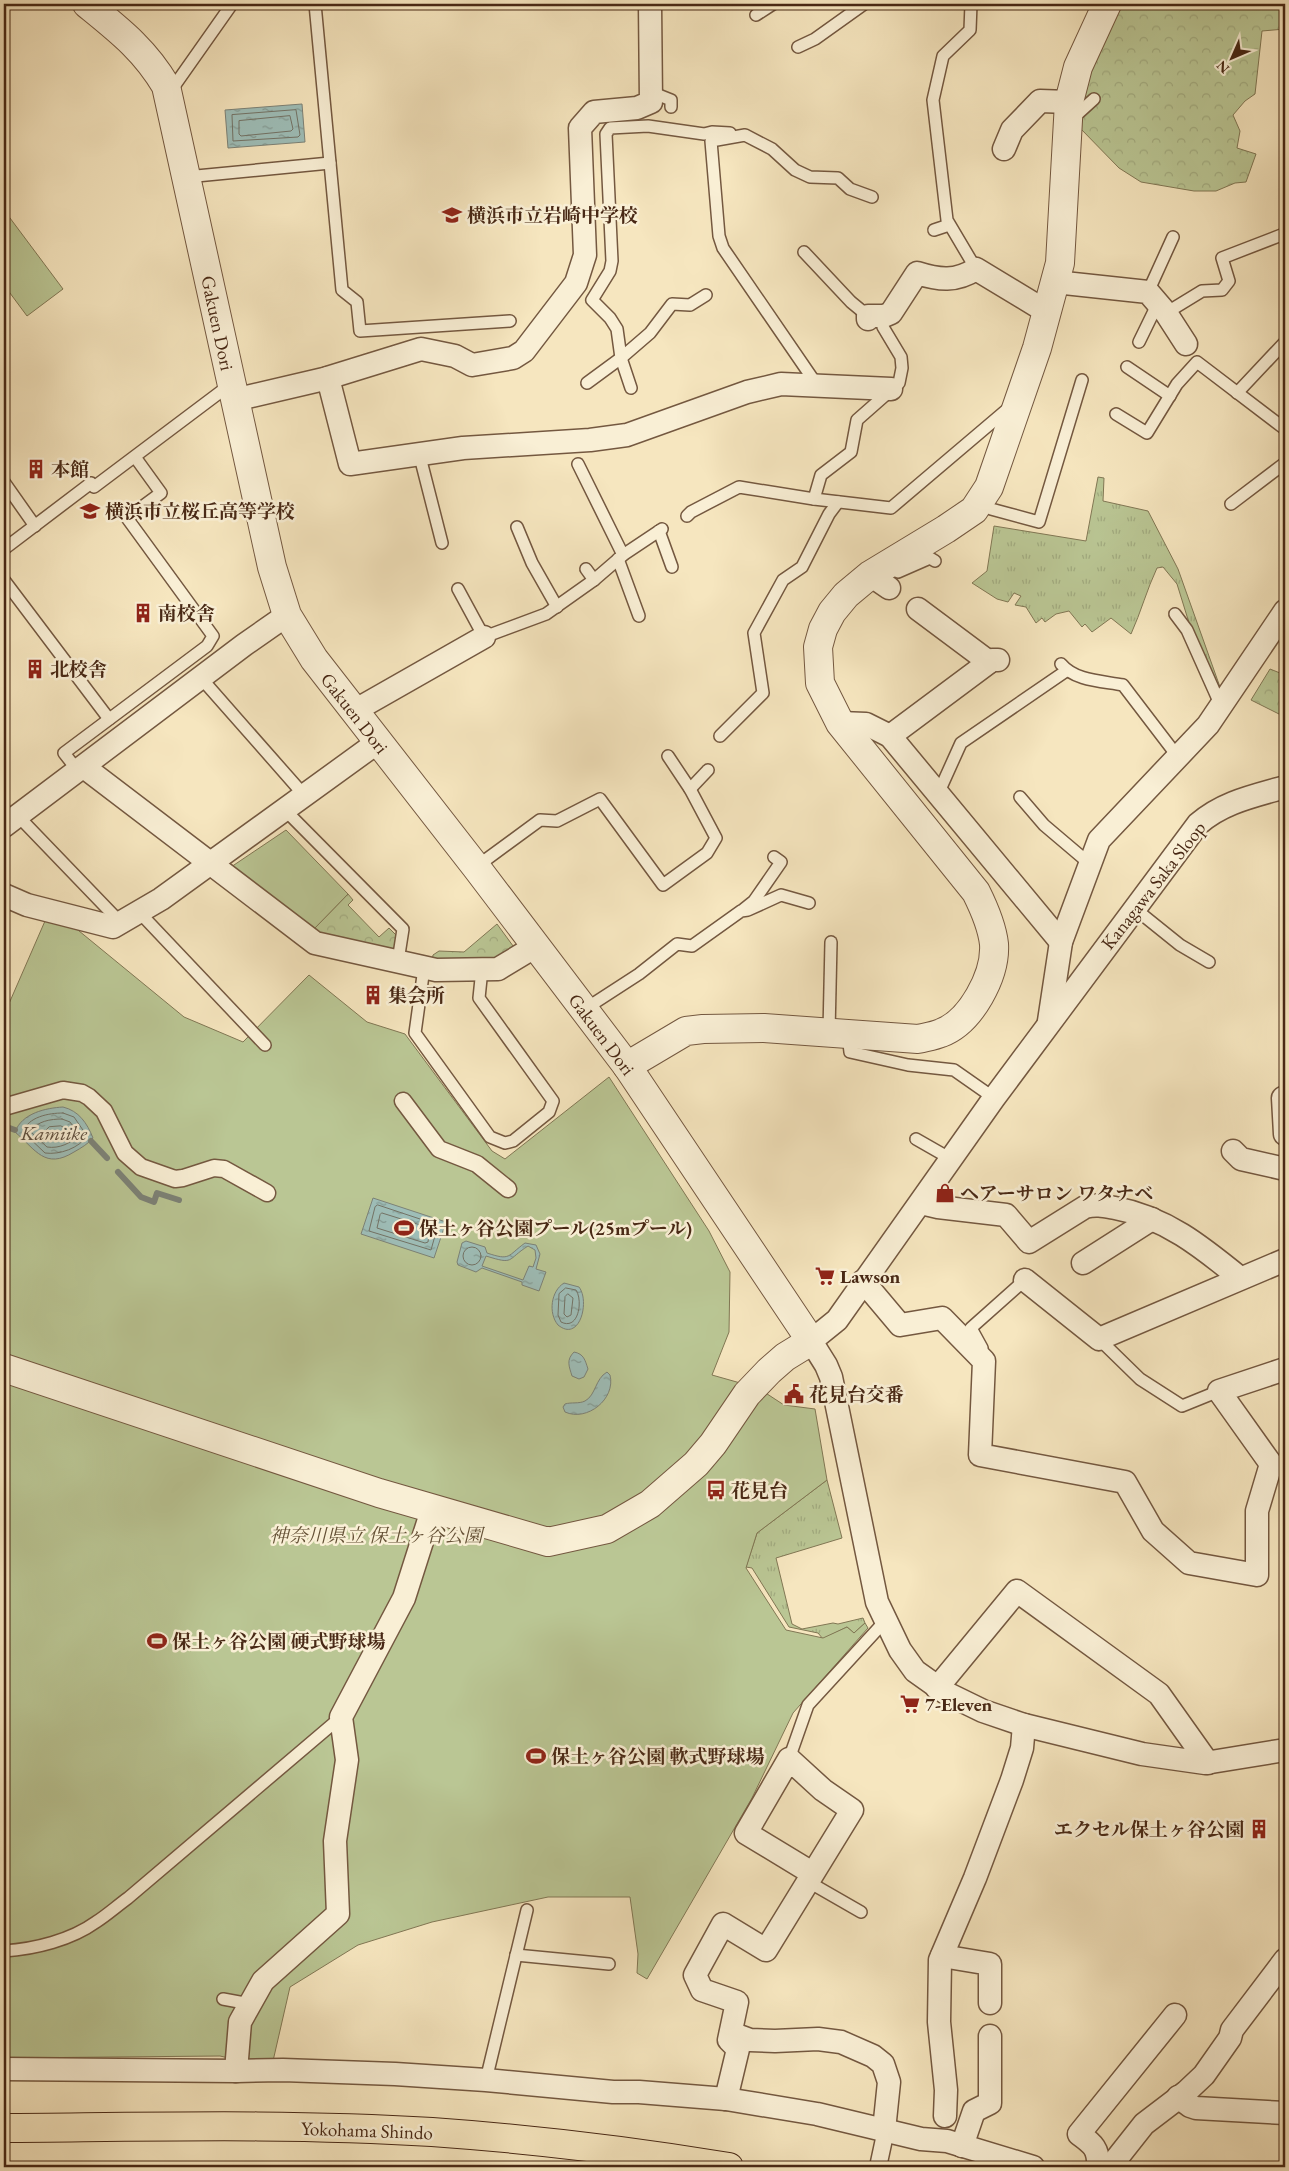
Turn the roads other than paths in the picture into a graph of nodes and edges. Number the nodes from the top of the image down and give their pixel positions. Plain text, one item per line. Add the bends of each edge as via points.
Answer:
1 (232, 4) edge
2 (315, 4) edge
3 (650, 4) edge
4 (773, 4) edge
5 (864, 4) edge
6 (971, 4) edge
7 (1107, 4) edge
8 (96, 6) edge
9 (756, 15) dead end
10 (798, 46) dead end
11 (650, 92) junction
12 (168, 96) junction
13 (671, 107) dead end
14 (1077, 108) junction
15 (744, 135) junction
16 (1004, 149) dead end
17 (330, 163) junction
18 (186, 176) junction
19 (872, 197) dead end
20 (950, 224) junction
21 (934, 230) dead end
22 (1284, 234) edge
23 (1173, 237) dead end
24 (804, 252) dead end
25 (976, 269) junction
26 (1055, 282) junction
27 (706, 295) dead end
28 (1157, 303) junction
29 (1047, 312) junction
30 (510, 321) dead end
31 (873, 321) junction
32 (1139, 342) dead end
33 (1285, 342) edge
34 (1192, 353) junction
35 (621, 358) junction
36 (1128, 367) dead end
37 (328, 378) junction
38 (1082, 380) dead end
39 (587, 383) dead end
40 (817, 386) junction
41 (630, 388) dead end
42 (892, 389) junction
43 (233, 392) junction
44 (1237, 393) junction
45 (1170, 396) junction
46 (1020, 399) junction
47 (1116, 414) dead end
48 (1285, 429) edge
49 (419, 453) junction
50 (135, 457) junction
51 (1285, 463) edge
52 (578, 464) dead end
53 (4, 482) edge
54 (814, 499) junction
55 (982, 501) junction
56 (838, 502) junction
57 (1231, 504) dead end
58 (687, 516) dead end
59 (35, 526) junction
60 (517, 526) dead end
61 (442, 543) dead end
62 (4, 550) edge
63 (621, 557) junction
64 (935, 561) dead end
65 (672, 568) dead end
66 (586, 569) dead end
67 (882, 575) junction
68 (4, 580) edge
69 (594, 580) junction
70 (458, 589) dead end
71 (557, 607) junction
72 (918, 609) dead end
73 (1285, 611) edge
74 (1175, 614) dead end
75 (287, 616) junction
76 (639, 616) dead end
77 (484, 637) junction
78 (201, 678) junction
79 (1220, 706) junction
80 (354, 711) junction
81 (109, 719) junction
82 (840, 723) junction
83 (720, 736) dead end
84 (890, 736) junction
85 (378, 742) junction
86 (668, 756) dead end
87 (1178, 757) junction
88 (81, 769) junction
89 (708, 770) dead end
90 (1285, 787) edge
91 (690, 788) junction
92 (938, 794) junction
93 (304, 795) junction
94 (1020, 797) dead end
95 (284, 809) junction
96 (11, 821) edge
97 (774, 857) dead end
98 (210, 864) junction
99 (1090, 864) junction
100 (476, 867) junction
101 (4, 895) edge
102 (809, 903) dead end
103 (1134, 908) junction
104 (741, 911) junction
105 (130, 917) junction
106 (831, 942) dead end
107 (1060, 942) junction
108 (536, 946) junction
109 (398, 961) junction
110 (1209, 962) dead end
111 (424, 968) junction
112 (482, 970) junction
113 (585, 1009) junction
114 (1049, 1022) junction
115 (839, 1034) junction
116 (265, 1045) dead end
117 (627, 1066) junction
118 (994, 1098) junction
119 (1283, 1098) dead end
120 (403, 1101) dead end
121 (4, 1107) edge
122 (1285, 1134) edge
123 (916, 1139) dead end
124 (1233, 1151) dead end
125 (951, 1159) junction
126 (1284, 1165) edge
127 (508, 1189) dead end
128 (267, 1193) dead end
129 (921, 1203) junction
130 (1152, 1219) junction
131 (1285, 1260) edge
132 (1083, 1263) dead end
133 (1240, 1278) junction
134 (1025, 1280) joint
135 (863, 1281) junction
136 (1099, 1339) junction
137 (811, 1341) junction
138 (984, 1361) junction
139 (4, 1368) edge
140 (1285, 1370) edge
141 (1219, 1391) junction
142 (433, 1507) junction
143 (886, 1620) junction
144 (937, 1688) junction
145 (341, 1717) junction
146 (1024, 1725) junction
147 (1285, 1750) edge
148 (789, 1759) junction
149 (1208, 1763) junction
150 (810, 1877) junction
151 (527, 1910) dead end
152 (861, 1912) dead end
153 (4, 1951) edge
154 (516, 1955) junction
155 (942, 1956) junction
156 (1285, 1960) edge
157 (609, 1964) dead end
158 (1285, 1968) edge
159 (223, 2000) dead end
160 (1262, 2000) dead end
161 (990, 2003) dead end
162 (250, 2004) junction
163 (1175, 2015) dead end
164 (731, 2033) junction
165 (990, 2036) dead end
166 (4, 2069) edge
167 (236, 2071) junction
168 (486, 2080) junction
169 (1178, 2098) junction
170 (726, 2099) junction
171 (1285, 2113) edge
172 (4, 2128) edge
173 (950, 2133) junction
174 (884, 2135) junction
175 (729, 2167) edge
176 (878, 2167) edge
177 (1033, 2167) edge
178 (1098, 2167) edge
179 (1110, 2167) edge

1 - 12 lane
2 - 17 lane
3 - 11 street
4 - 9 lane
5 - 10 lane via 815,39
6 - 20 lane via 970,30 943,56 933,100 939,166
7 - 14 street via 1078,67
8 - 12 street, Gakuen Dori via 141,50 166,86
11 - 13 lane via 671,100
11 - 37 street via 650,102 637,108 594,112 580,128 585,255 576,283 524,351 513,358 472,365 455,356 421,349
12 - 18 street, Gakuen Dori
14 - 16 street via 1040,101 1012,130
14 - 26 street via 1060,263
15 - 19 lane via 772,149 795,170 810,177 838,178 850,189
15 - 35 lane via 679,132 652,123 610,128 606,134 612,261 610,271 592,300 617,329
15 - 40 lane via 711,141 718,236
17 - 18 lane
17 - 30 lane via 342,290 358,302 360,331
18 - 43 street, Gakuen Dori
20 - 21 lane
20 - 25 lane
22 - 28 lane via 1222,258 1229,281 1222,290 1202,291
23 - 28 lane
24 - 31 lane
25 - 29 street
25 - 31 street via 965,276 937,280 917,273 891,313
26 - 28 street
26 - 29 street
27 - 35 lane via 690,305 672,304 650,333
28 - 32 lane
28 - 34 street
29 - 46 street
31 - 42 lane via 901,357 899,383
33 - 44 lane
34 - 44 lane
34 - 45 lane
35 - 39 lane
35 - 41 lane
36 - 45 lane
37 - 43 street
37 - 49 street via 350,464
38 - 55 lane via 1040,522 991,509
40 - 42 street
40 - 49 street via 781,384 747,392 640,424 627,435
42 - 54 lane via 857,420 851,452 821,475
43 - 50 lane
43 - 75 street, Gakuen Dori via 272,567
44 - 48 lane
45 - 47 lane via 1147,433
46 - 55 street via 990,487
46 - 56 lane via 891,508
49 - 61 lane
50 - 59 lane via 94,487 92,483
50 - 81 lane via 161,493 127,518 213,636 207,646
51 - 57 lane
52 - 63 lane
53 - 59 lane
54 - 56 lane
54 - 58 lane via 740,487
55 - 67 street
56 - 83 lane via 802,567 783,580 754,634 763,693
59 - 62 lane
60 - 71 lane via 532,563
63 - 65 lane via 660,530
63 - 69 lane
63 - 76 lane
64 - 67 lane via 930,558 896,573
66 - 69 lane
67 - 82 street via 846,595 823,629 818,647 820,683
68 - 81 lane
69 - 71 lane
70 - 77 lane
71 - 77 lane
72 - 84 street via 994,661
73 - 79 street
74 - 79 lane via 1187,630
75 - 78 street
75 - 80 street, Gakuen Dori via 314,659
77 - 80 street
78 - 88 street
78 - 93 lane
79 - 87 street via 1208,726
80 - 85 street, Gakuen Dori
81 - 88 lane via 64,753
82 - 84 street via 866,724
82 - 115 street via 976,892 987,915 994,944 991,972 979,996 964,1018 942,1033 918,1039
84 - 92 street
85 - 93 street
85 - 100 street, Gakuen Dori
86 - 91 lane
87 - 92 lane via 1123,685 1076,676 1063,668 961,743
87 - 99 street via 1099,840
88 - 96 street
88 - 98 street
89 - 91 lane
90 - 103 street, Kanagawa Saka Sloop via 1243,798 1209,814
91 - 100 lane via 716,838 707,853 663,885 600,799 557,821 540,820
92 - 107 street
93 - 95 street
94 - 99 lane via 1044,825
95 - 98 street
95 - 109 lane via 403,929
96 - 105 lane
97 - 104 lane via 781,862 754,901
98 - 105 street
98 - 109 street via 315,943
99 - 107 street
100 - 108 street, Gakuen Dori
101 - 105 street via 28,905 113,927
102 - 104 lane via 781,895
103 - 110 lane via 1180,945
103 - 114 street, Kanagawa Saka Sloop via 1080,988
104 - 113 lane via 692,946 677,944 639,974
105 - 116 lane
106 - 115 lane
107 - 114 street
108 - 112 street via 498,969
108 - 113 street, Gakuen Dori
109 - 111 street
111 - 112 street
111 - 112 lane via 415,1033 490,1137 505,1143 513,1142 549,1112 553,1100 479,998
113 - 117 street, Gakuen Dori
114 - 118 street, Kanagawa Saka Sloop
115 - 117 street via 764,1028 703,1029 686,1032
115 - 118 lane via 850,1052 908,1065 954,1070
117 - 137 street, Gakuen Dori
118 - 125 street, Kanagawa Saka Sloop
119 - 122 street
120 - 127 street via 439,1149 477,1164
121 - 128 street via 63,1090 82,1093 104,1111 124,1152 141,1167 175,1179 214,1168 224,1169
123 - 125 lane
124 - 126 street via 1246,1161
125 - 129 street, Kanagawa Saka Sloop
129 - 130 street via 1006,1215 1029,1242 1085,1206 1095,1204 1133,1211
129 - 135 street, Kanagawa Saka Sloop
130 - 132 street
130 - 133 street via 1201,1246
131 - 133 street
133 - 136 street
134 - 136 street
134 - 138 lane via 971,1328 983,1350
135 - 137 street, Kanagawa Saka Sloop via 837,1320
135 - 138 street via 900,1325 942,1318
136 - 141 lane via 1140,1379 1182,1406
137 - 142 street via 785,1357 758,1382 696,1464 650,1504 607,1529 548,1542
137 - 143 street via 831,1377 877,1602
138 - 141 street via 980,1455 1125,1482 1153,1531 1189,1563 1257,1580 1257,1511 1271,1464
139 - 142 street via 379,1493
140 - 141 street
142 - 145 street via 404,1598
143 - 144 street via 900,1650 915,1671
143 - 148 lane via 808,1705
144 - 146 street via 983,1711
144 - 149 street via 1017,1590 1159,1694
145 - 153 lane via 95,1923 67,1937 34,1947
145 - 162 street via 347,1760 335,1841 338,1914 263,1981
146 - 149 street via 1142,1754
146 - 155 street via 1022,1748 1012,1780
147 - 149 street
148 - 150 street via 823,1790 852,1810
148 - 150 street via 746,1833
150 - 152 lane
150 - 164 street via 766,1950 722,1924 695,1975 702,1990 737,2002
151 - 154 lane
154 - 157 lane
154 - 168 lane
155 - 161 street via 990,1964
155 - 173 street via 939,2022
156 - 169 street via 1232,2030 1234,2034 1204,2075
158 - 160 street
159 - 162 lane
162 - 167 street via 240,2022
163 - 178 street via 1079,2134 1093,2143 1099,2157
164 - 170 street via 729,2040 738,2049
164 - 174 street via 750,2040 841,2042 873,2056 883,2064 889,2082
165 - 173 street via 990,2103 974,2111
166 - 167 street
167 - 168 street via 283,2070
168 - 170 street
169 - 171 street via 1196,2108
169 - 179 street via 1144,2124
170 - 174 street via 817,2114
172 - 175 highway, Yokohama Shindo via 273,2126 432,2132 643,2153
173 - 174 street via 918,2142
173 - 177 street
174 - 176 street

